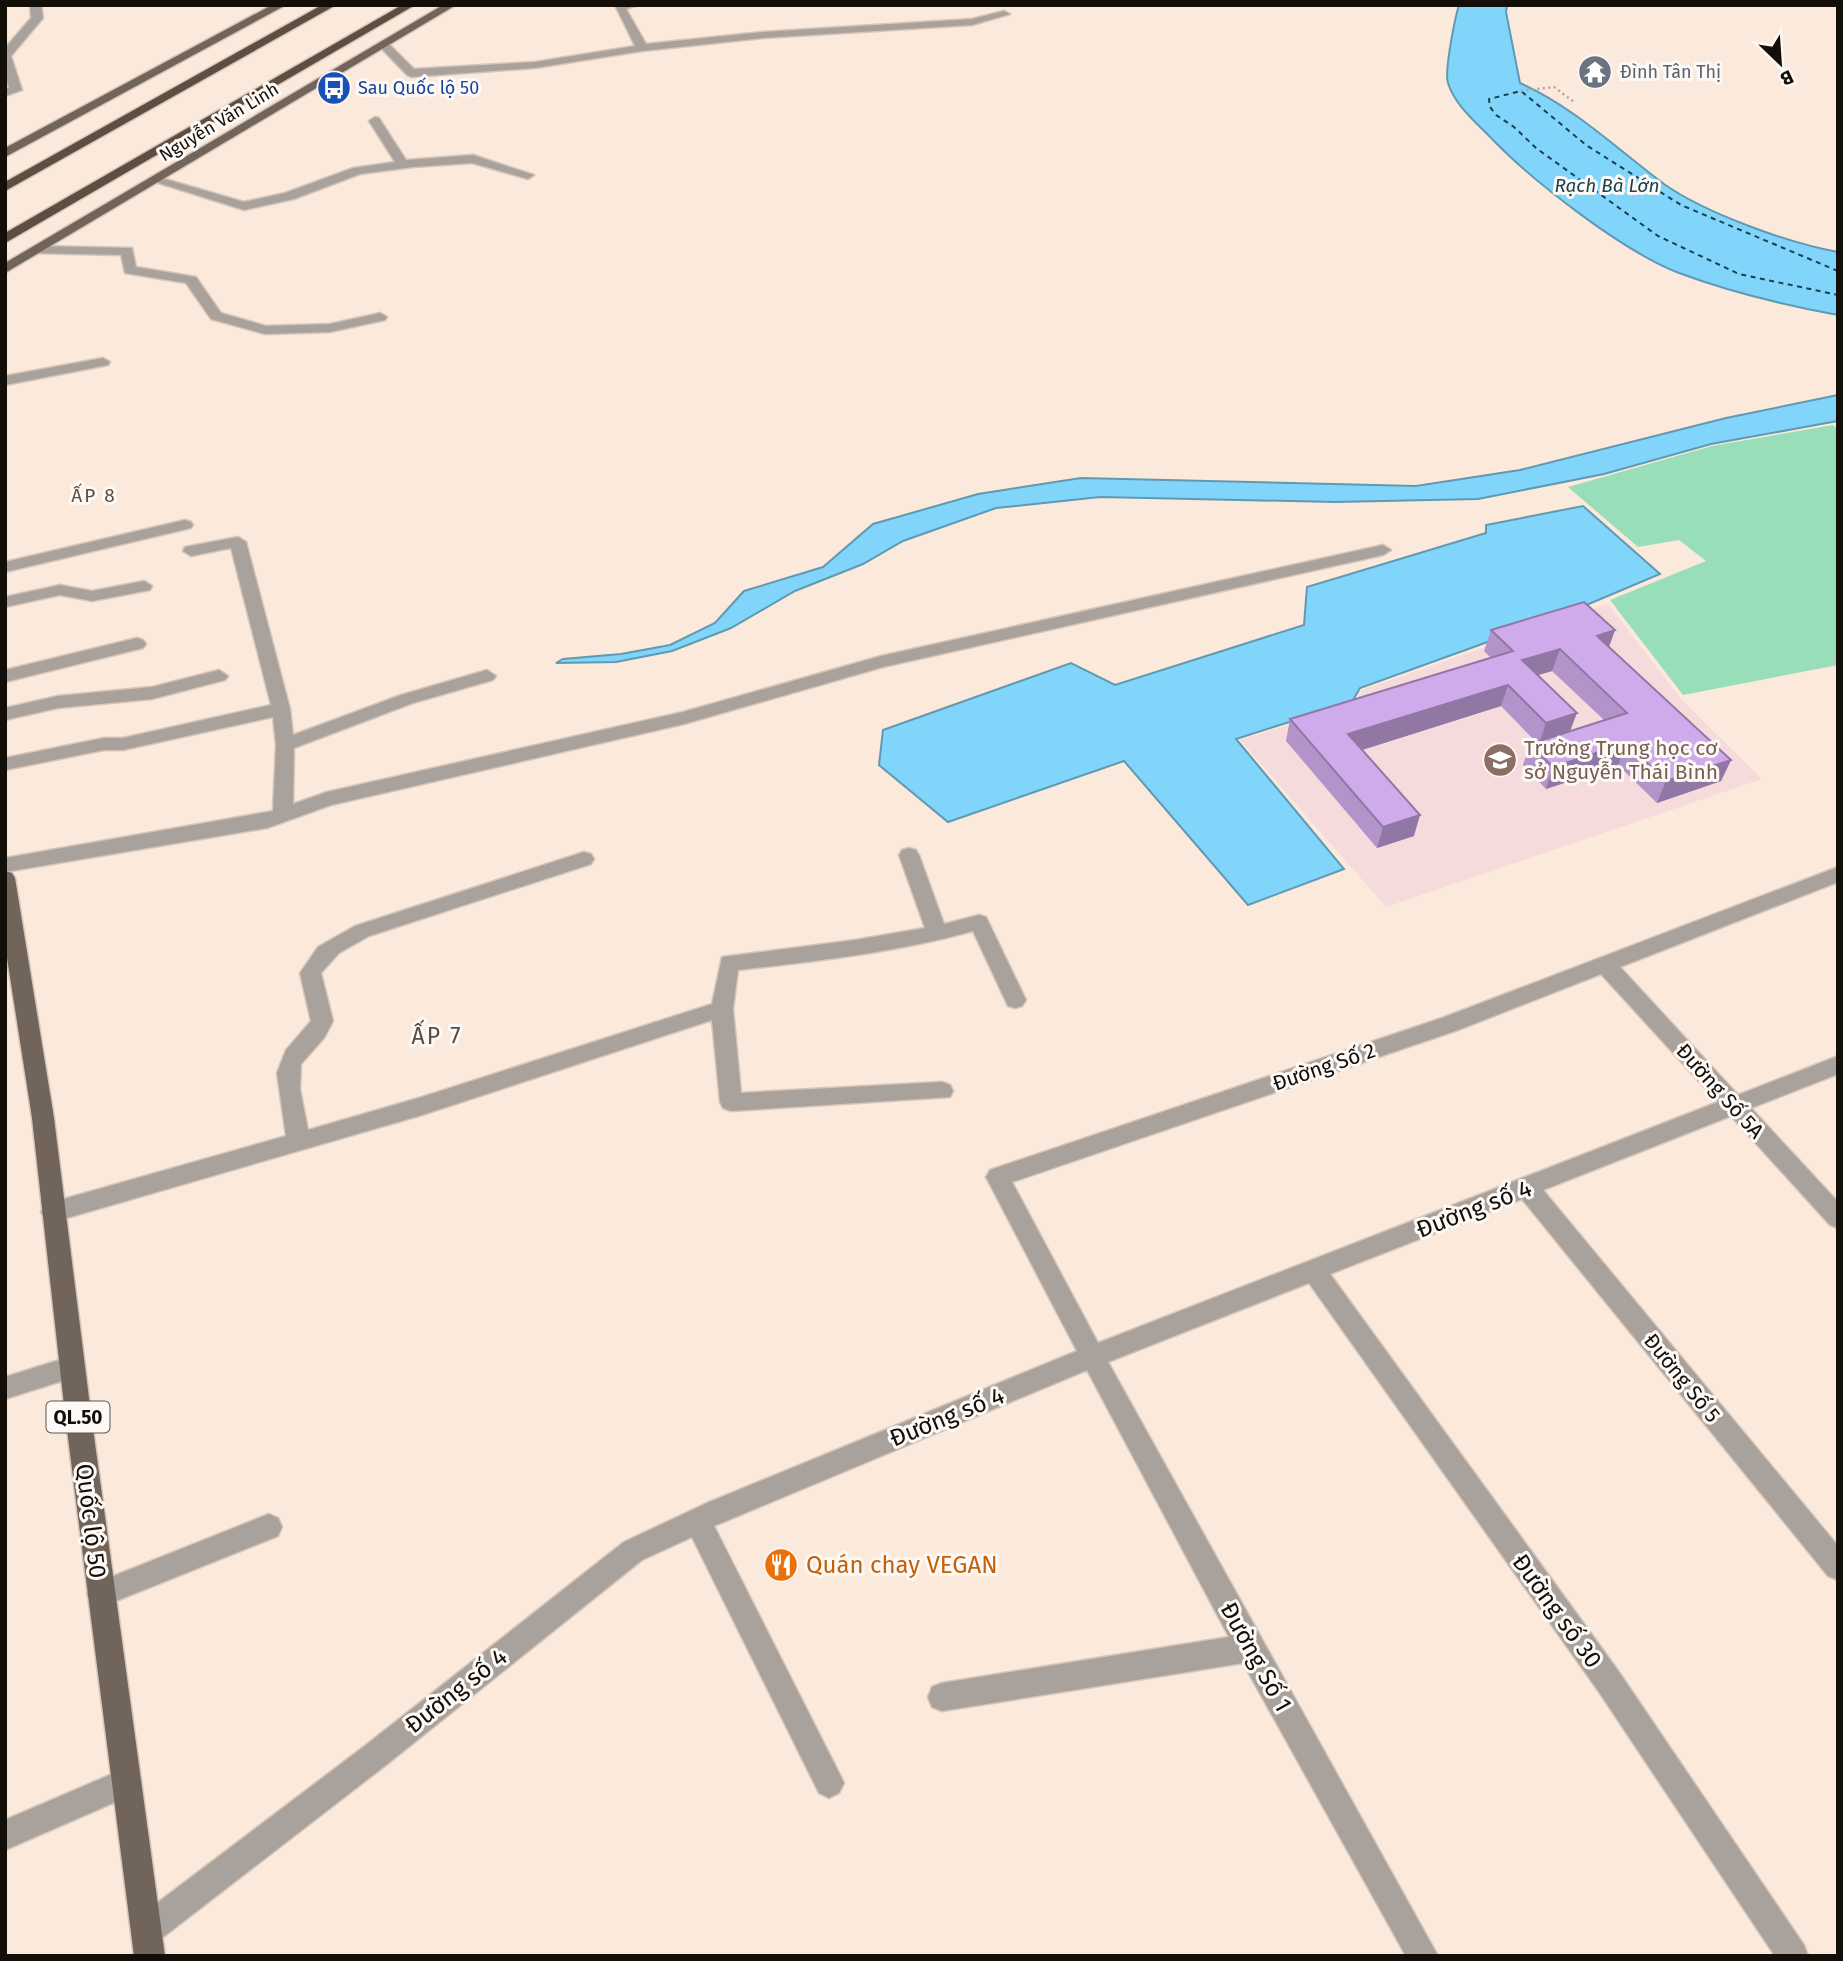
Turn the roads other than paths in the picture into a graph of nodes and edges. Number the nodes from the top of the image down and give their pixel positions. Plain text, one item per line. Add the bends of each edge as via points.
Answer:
1 (35, 5) edge
2 (281, 5) edge
3 (331, 5) edge
4 (410, 5) edge
5 (452, 5) edge
6 (634, 5) edge
7 (1004, 14) dead end
8 (384, 45) junction
9 (642, 48) junction
10 (5, 56) edge
11 (5, 92) edge
12 (374, 121) dead end
13 (5, 153) edge
14 (403, 165) junction
15 (528, 175) dead end
16 (155, 180) junction
17 (5, 187) edge
18 (5, 239) edge
19 (38, 250) junction
20 (5, 270) edge
21 (380, 317) dead end
22 (103, 362) dead end
23 (5, 381) edge
24 (185, 525) dead end
25 (1383, 550) dead end
26 (191, 551) dead end
27 (5, 567) edge
28 (144, 586) dead end
29 (5, 602) edge
30 (137, 643) dead end
31 (5, 676) edge
32 (487, 676) dead end
33 (219, 677) dead end
34 (281, 709) junction
35 (5, 714) edge
36 (285, 745) junction
37 (5, 764) edge
38 (283, 815) junction
39 (909, 855) dead end
40 (584, 859) dead end
41 (5, 865) edge
42 (1838, 874) edge
43 (5, 878) edge
44 (937, 934) junction
45 (1604, 963) junction
46 (1015, 1000) dead end
47 (722, 1009) junction
48 (1838, 1065) edge
49 (942, 1091) dead end
50 (1734, 1107) junction
51 (299, 1143) junction
52 (1527, 1188) junction
53 (52, 1212) junction
54 (1838, 1218) edge
55 (1314, 1271) junction
56 (1091, 1357) junction
57 (72, 1367) junction
58 (5, 1388) edge
59 (698, 1521) junction
60 (268, 1527) dead end
61 (1838, 1567) edge
62 (101, 1594) junction
63 (1250, 1648) junction
64 (942, 1696) dead end
65 (126, 1783) junction
66 (829, 1783) dead end
67 (5, 1835) edge
68 (148, 1943) edge
69 (1423, 1956) edge
70 (1793, 1956) edge

1 - 10 street via 37,18
2 - 13 main road
3 - 17 highway
4 - 18 highway, Nguyễn Văn Linh
5 - 8 main road, Nguyễn Văn Linh
6 - 9 street via 619,7
7 - 9 street via 972,22
8 - 9 street via 411,73 535,65
8 - 16 main road, Nguyễn Văn Linh
10 - 11 street via 16,90
12 - 14 street
14 - 15 street via 472,159
14 - 16 street via 358,171 289,196 244,206
16 - 19 main road, Nguyễn Văn Linh
19 - 20 main road, Nguyễn Văn Linh
19 - 21 street via 127,251 130,270 191,280 216,316 265,330 330,328
22 - 23 street
24 - 27 street
25 - 38 street via 881,662 684,718 327,799
26 - 34 street via 238,542
28 - 29 street via 92,596 61,590
30 - 31 street
32 - 36 street via 407,699
33 - 35 street via 152,693 58,702
34 - 36 street
34 - 37 street
36 - 38 street
38 - 41 street
39 - 44 street
40 - 51 street via 362,932 318,957 310,973 322,1021 318,1032 292,1057 288,1074
42 - 45 street, Đường Số 2
43 - 53 main road, Quốc lộ 50 / QL.50 via 43,1118
44 - 46 street via 979,922
44 - 47 street via 860,949 729,962
45 - 50 street, Đường Số 5A
45 - 56 street, Đường Số 2 via 1450,1024 998,1177
47 - 49 street via 731,1102
47 - 51 street
48 - 50 street, Đường số 4
50 - 52 street, Đường số 4
50 - 54 street, Đường Số 5A
51 - 53 street
52 - 55 street, Đường số 4
52 - 61 street, Đường Số 5
53 - 57 main road, Quốc lộ 50 / QL.50
55 - 56 street, Đường số 4
55 - 70 street, Đường số 30 via 1609,1682
56 - 59 street, Đường số 4
56 - 63 street, Đường Số 1
57 - 58 street
57 - 62 main road, Quốc lộ 50 / QL.50
59 - 66 street
59 - 68 street, Đường số 4 via 633,1551
60 - 62 street
62 - 65 main road, Quốc lộ 50 / QL.50
63 - 64 street
63 - 69 street, Đường Số 1
65 - 67 street
65 - 68 main road, Quốc lộ 50 / QL.50

